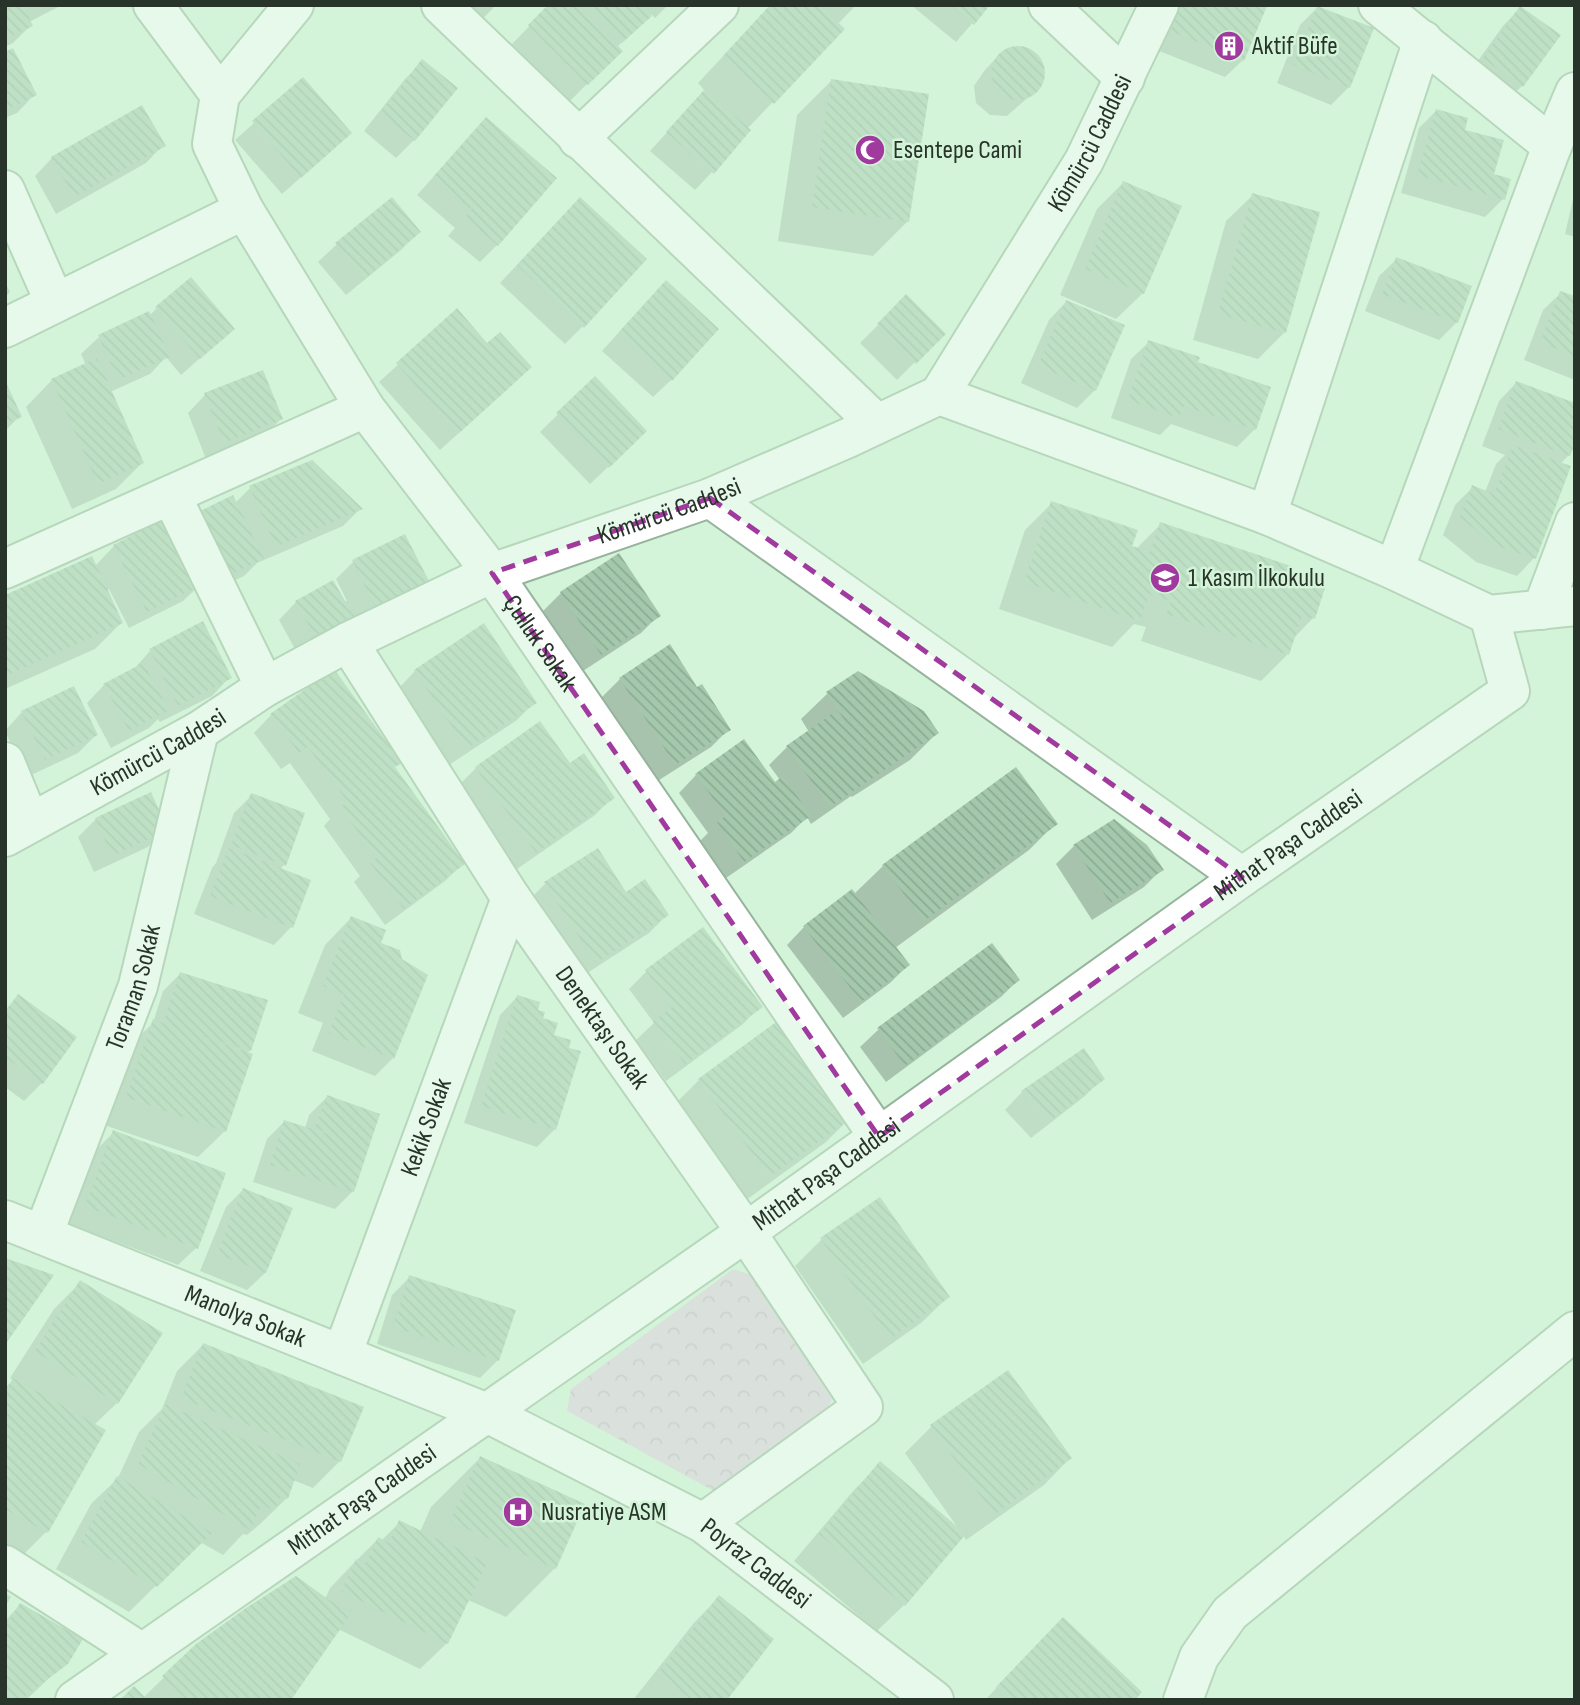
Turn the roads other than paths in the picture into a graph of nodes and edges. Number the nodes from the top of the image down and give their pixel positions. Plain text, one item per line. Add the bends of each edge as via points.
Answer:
1 (153, 5) edge
2 (294, 5) edge
3 (441, 5) edge
4 (719, 5) edge
5 (1048, 5) edge
6 (1159, 5) edge
7 (1378, 5) edge
8 (1423, 40) junction
9 (1125, 78) junction
10 (1575, 92) edge
11 (220, 95) junction
12 (578, 139) junction
13 (1552, 146) junction
14 (5, 190) edge
15 (244, 210) junction
16 (55, 303) junction
17 (5, 328) edge
18 (939, 395) junction
19 (365, 408) junction
20 (877, 424) junction
21 (170, 495) junction
22 (710, 498) junction
23 (1267, 515) junction
24 (1575, 522) edge
25 (5, 569) edge
26 (1394, 570) junction
27 (492, 573) junction
28 (1558, 608) edge
29 (1489, 615) junction
30 (348, 642) junction
31 (265, 687) junction
32 (199, 732) junction
33 (5, 762) edge
34 (18, 830) edge
35 (1242, 877) junction
36 (511, 898) junction
37 (879, 1137) junction
38 (5, 1220) edge
39 (746, 1232) junction
40 (43, 1235) junction
41 (1575, 1331) edge
42 (342, 1355) junction
43 (487, 1413) junction
44 (703, 1523) junction
45 (5, 1565) edge
46 (142, 1653) junction
47 (75, 1700) edge
48 (934, 1700) edge
49 (1183, 1700) edge

1 - 11 street
2 - 11 street
3 - 12 street
4 - 12 street
5 - 9 street
6 - 9 street, Kömürcü Caddesi
7 - 8 street
8 - 13 street
8 - 23 street
9 - 18 street, Kömürcü Caddesi via 1084,161
10 - 13 street
11 - 15 street, Çulluk Sokak via 212,144
12 - 20 street
13 - 26 street
14 - 16 street
15 - 16 street
15 - 19 street, Çulluk Sokak
16 - 17 street
18 - 20 street, Kömürcü Caddesi
18 - 23 street
19 - 21 street
19 - 27 street, Çulluk Sokak
20 - 22 street, Kömürcü Caddesi
21 - 25 street
21 - 31 street
22 - 27 street, Kömürcü Caddesi
22 - 35 street
23 - 26 street
24 - 28 street
26 - 29 street
27 - 30 street, Kömürcü Caddesi
27 - 37 street, Çulluk Sokak
28 - 29 street
29 - 35 street, Mithat Paşa Caddesi via 1510,691
30 - 31 street, Kömürcü Caddesi
30 - 36 street, Denektaşı Sokak
31 - 32 street, Kömürcü Caddesi
32 - 34 street, Kömürcü Caddesi
32 - 40 street, Toraman Sokak via 138,986
33 - 34 street
35 - 37 street, Mithat Paşa Caddesi
36 - 39 street, Denektaşı Sokak
36 - 42 street, Kekik Sokak
37 - 39 street, Mithat Paşa Caddesi
38 - 40 street, Manolya Sokak
39 - 43 street, Mithat Paşa Caddesi
39 - 44 street, Denektaşı Sokak via 863,1407
40 - 42 street, Manolya Sokak
41 - 49 street via 1230,1613 1199,1657
42 - 43 street, Manolya Sokak
43 - 44 street, Poyraz Caddesi
43 - 46 street, Mithat Paşa Caddesi
44 - 48 street, Poyraz Caddesi
45 - 46 street
46 - 47 street, Mithat Paşa Caddesi

